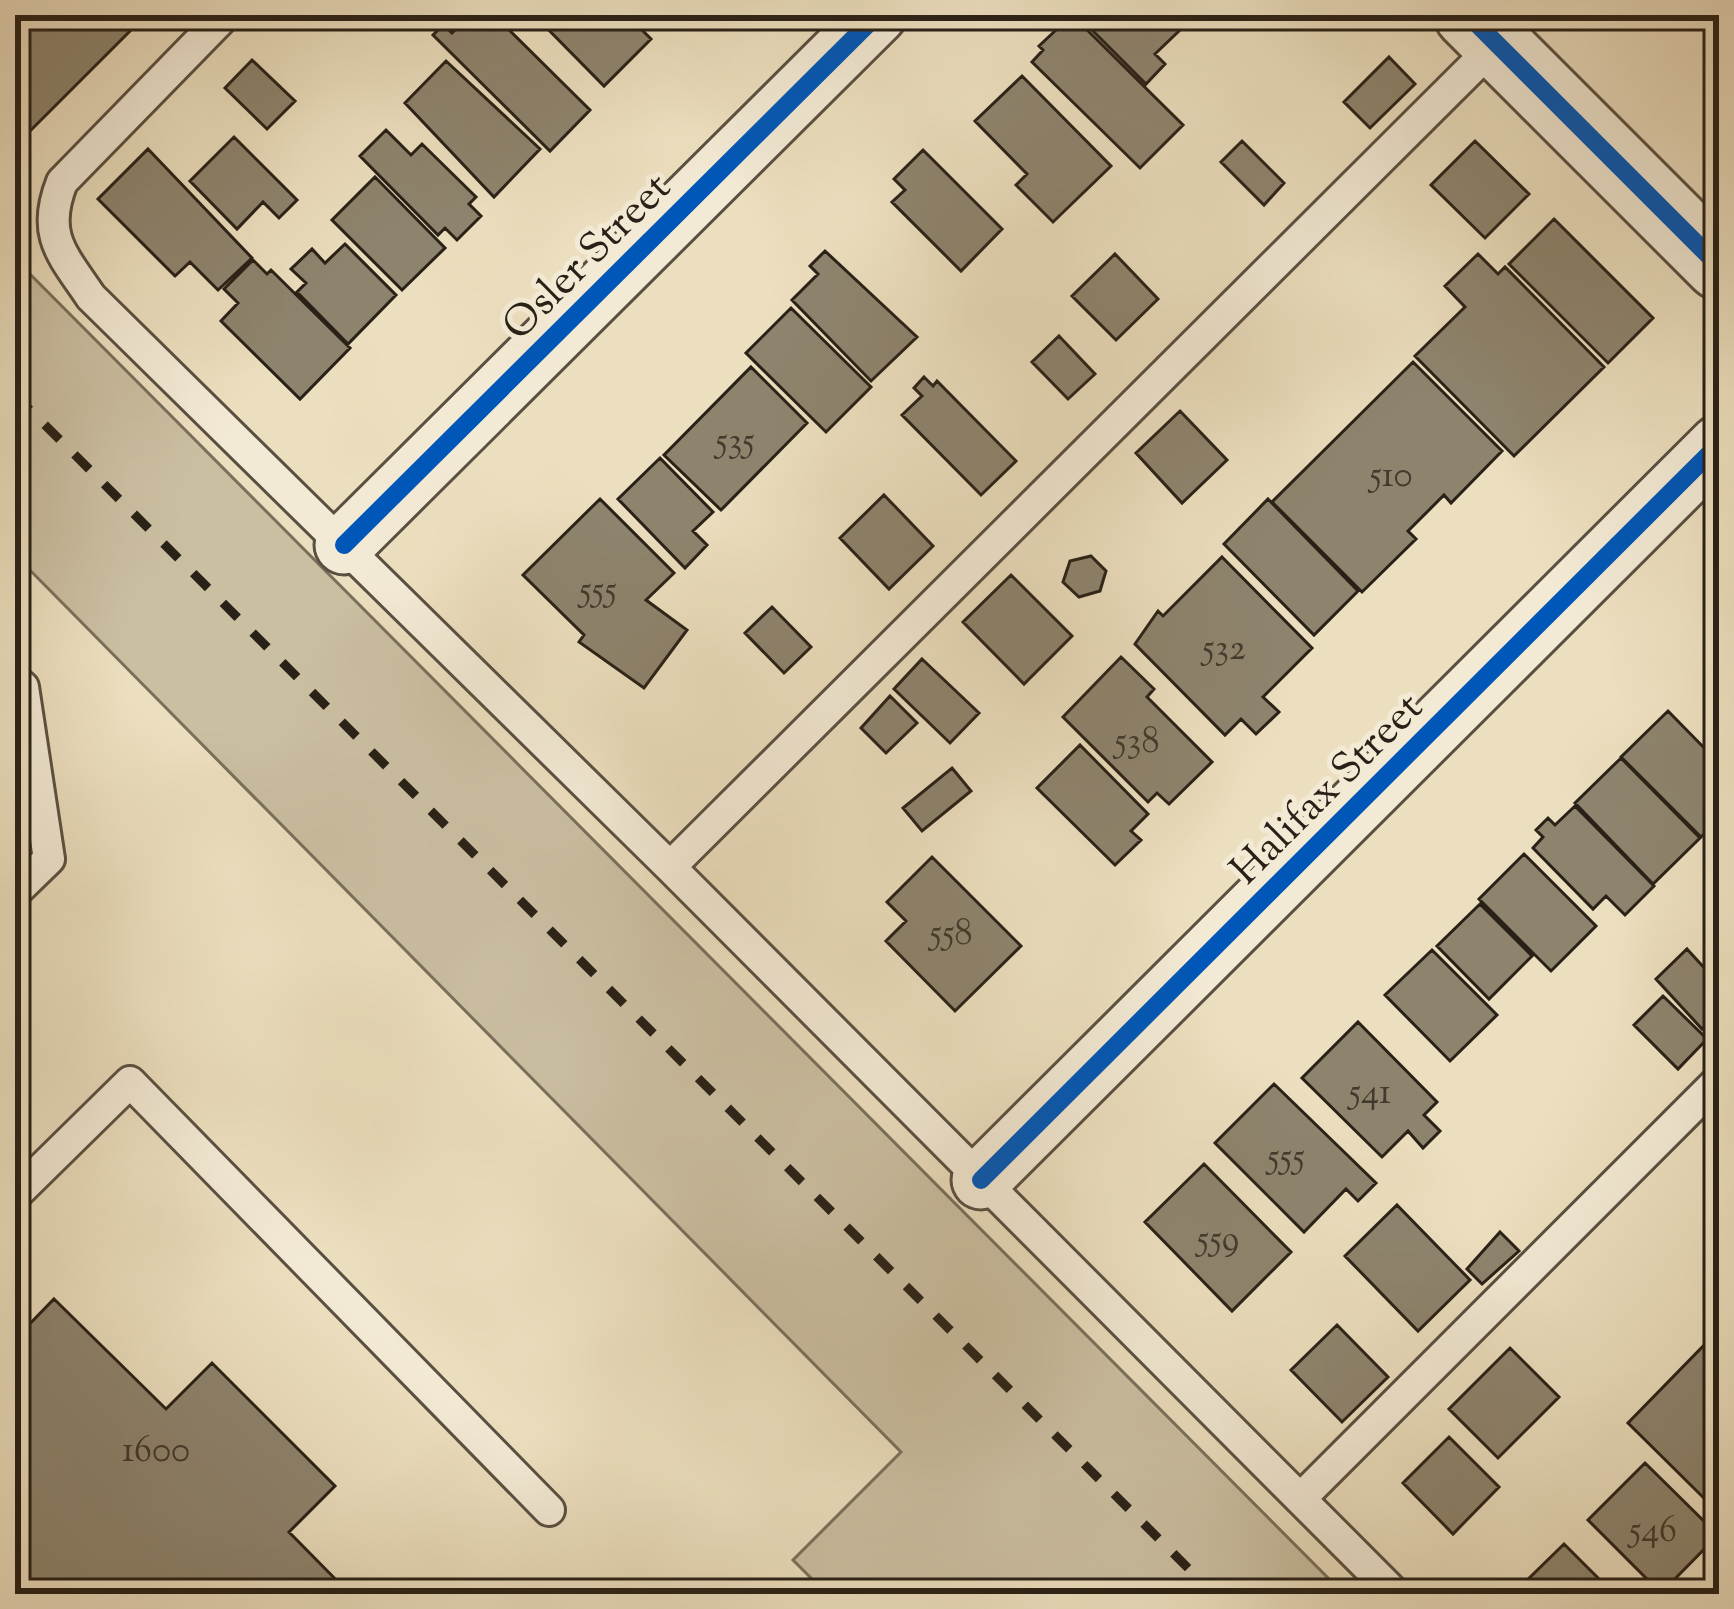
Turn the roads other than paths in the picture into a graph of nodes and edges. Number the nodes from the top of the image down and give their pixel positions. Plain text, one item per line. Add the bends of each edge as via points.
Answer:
1 (225, 15) edge
2 (877, 15) edge
3 (1496, 25) edge
4 (1719, 266) edge
5 (1719, 444) edge
6 (344, 545) junction
7 (15, 680) edge
8 (670, 867) junction
9 (15, 892) edge
10 (1719, 1079) edge
11 (981, 1180) junction
12 (15, 1195) edge
13 (1300, 1499) junction
14 (549, 1510) dead end
15 (1395, 1594) edge

1 - 6 lane via 62,182 50,211 56,246 91,297
2 - 6 street, Osler Street
3 - 4 street
3 - 8 lane
5 - 11 street, Halifax Street
6 - 8 lane
7 - 9 lane via 23,687 49,859
8 - 11 lane
10 - 13 lane
11 - 13 lane
12 - 14 lane via 130,1082
13 - 15 lane

